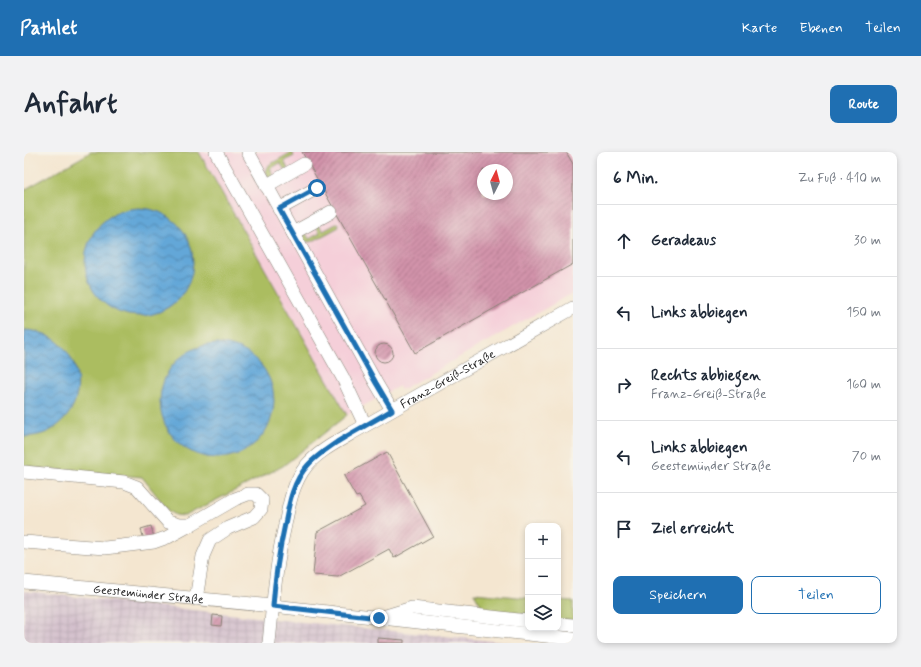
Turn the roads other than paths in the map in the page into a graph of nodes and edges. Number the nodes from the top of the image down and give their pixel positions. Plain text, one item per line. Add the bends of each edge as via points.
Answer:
1 (216, 152) edge
2 (248, 152) edge
3 (304, 164) dead end
4 (266, 186) junction
5 (317, 188) dead end
6 (279, 209) junction
7 (331, 212) dead end
8 (293, 233) junction
9 (573, 308) edge
10 (392, 410) junction
11 (365, 425) junction
12 (24, 472) edge
13 (168, 522) junction
14 (190, 526) junction
15 (168, 536) junction
16 (24, 542) edge
17 (24, 582) edge
18 (196, 599) junction
19 (273, 606) junction
20 (379, 618) junction
21 (525, 620) edge
22 (561, 624) edge
23 (573, 625) edge
24 (573, 639) edge
25 (269, 643) edge

1 - 11 street via 343,378
2 - 4 street
3 - 4 street
4 - 6 street
5 - 6 street
6 - 8 street
7 - 8 street
8 - 10 street
9 - 10 street, Franz-Greiß-Straße
10 - 11 street, Franz-Greiß-Straße
11 - 19 street, Franz-Greiß-Straße via 308,464 297,480 289,503 280,546
12 - 13 street via 124,482 137,487
13 - 14 street
13 - 15 street
14 - 15 street
14 - 18 street via 248,494 256,494 262,500 261,509 254,517 228,528 210,540 203,556
15 - 16 street via 154,542 105,548
17 - 18 street, Geestemünder Straße
18 - 19 street, Geestemünder Straße
19 - 20 street, Geestemünder Straße
19 - 25 street
20 - 21 street, Geestemünder Straße via 412,608
20 - 24 street, Geestemünder Straße
22 - 23 street

